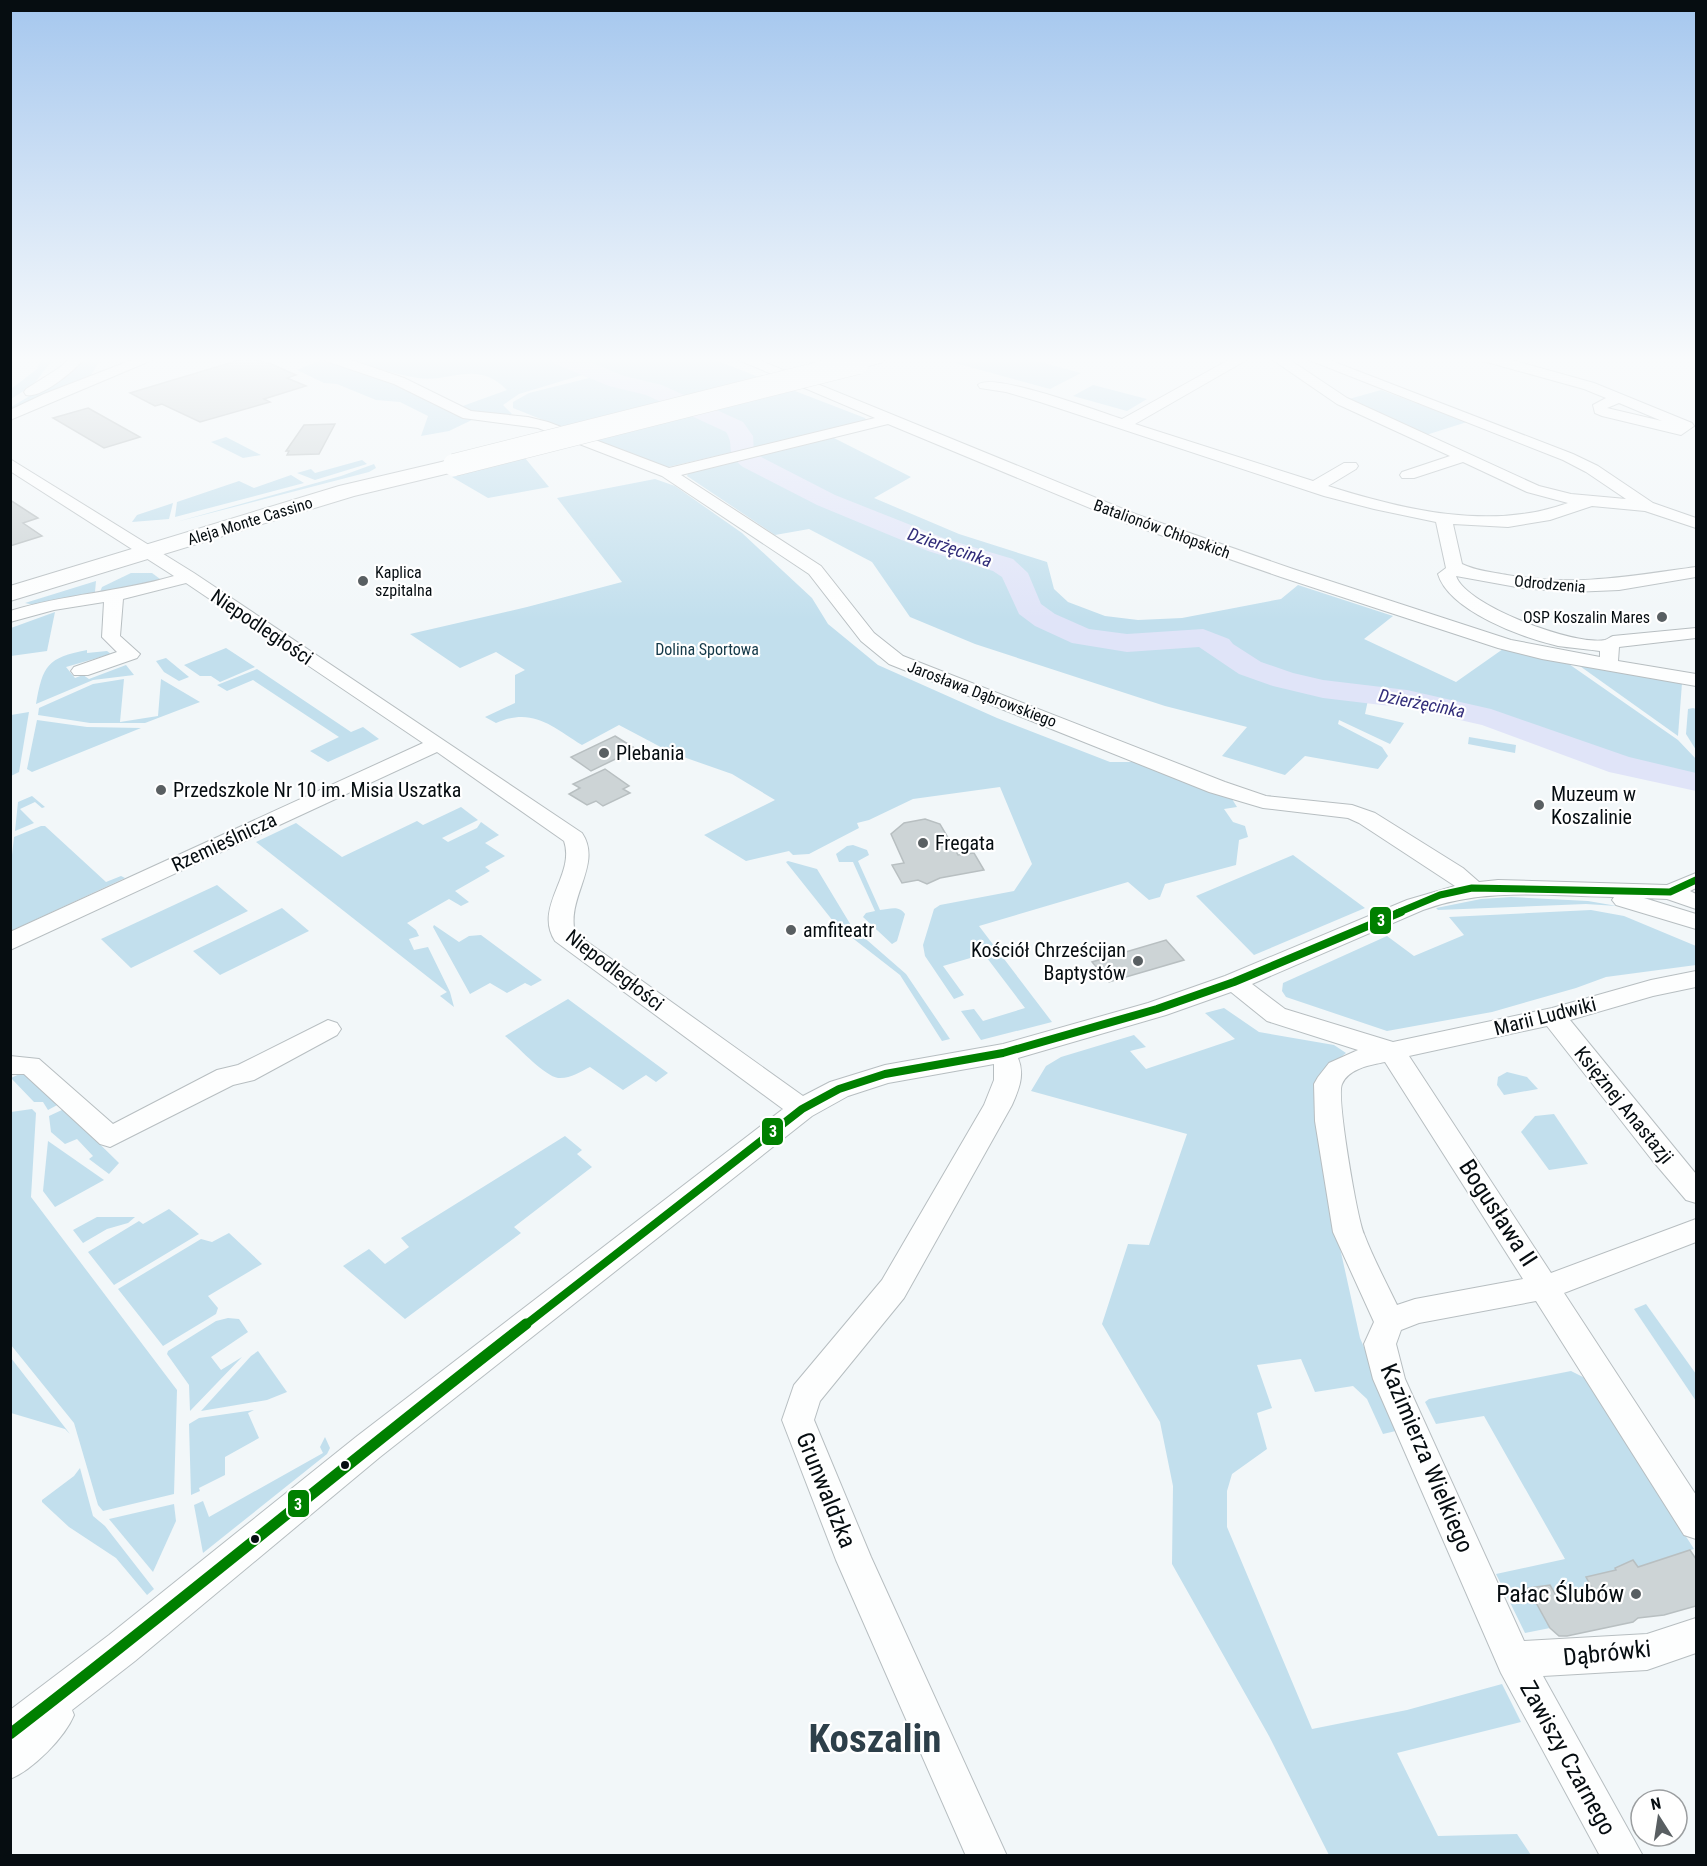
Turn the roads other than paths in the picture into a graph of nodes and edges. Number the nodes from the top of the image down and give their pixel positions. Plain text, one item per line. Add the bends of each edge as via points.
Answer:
1 (513, 445) edge
2 (595, 445) edge
3 (779, 445) edge
4 (953, 445) edge
5 (1185, 445) edge
6 (1434, 445) edge
7 (1537, 445) edge
8 (1461, 458) junction
9 (10, 464) edge
10 (1350, 466) dead end
11 (668, 473) junction
12 (1408, 475) dead end
13 (1315, 487) junction
14 (1590, 501) junction
15 (1647, 506) junction
16 (1443, 518) junction
17 (1696, 523) edge
18 (140, 548) junction
19 (1458, 569) junction
20 (1696, 572) edge
21 (188, 577) junction
22 (10, 580) edge
23 (114, 593) junction
24 (10, 594) edge
25 (10, 617) edge
26 (1696, 633) edge
27 (1490, 638) junction
28 (1610, 652) junction
29 (81, 671) dead end
30 (1696, 674) edge
31 (1696, 680) edge
32 (438, 744) junction
33 (1696, 880) edge
34 (1472, 888) junction
35 (1581, 889) junction
36 (1670, 892) junction
37 (1694, 914) edge
38 (10, 942) edge
39 (1696, 979) edge
40 (1234, 982) junction
41 (1553, 1016) junction
42 (328, 1029) dead end
43 (1392, 1051) junction
44 (988, 1056) junction
45 (10, 1065) edge
46 (802, 1109) junction
47 (1696, 1192) edge
48 (1696, 1230) edge
49 (1546, 1287) junction
50 (1389, 1322) junction
51 (1696, 1524) edge
52 (1696, 1635) edge
53 (122, 1648) junction
54 (1515, 1660) junction
55 (10, 1734) edge
56 (10, 1760) edge
57 (987, 1856) edge
58 (1623, 1856) edge

1 - 18 street, Aleja Monte Cassino, bridge
2 - 11 street, Jarosława Dąbrowskiego
3 - 11 street
4 - 27 street, Batalionów Chłopskich via 1132,519
5 - 13 street
6 - 8 street
7 - 15 street via 1592,469
8 - 12 street
8 - 14 street via 1542,492
9 - 18 street, Niepodległości
10 - 13 street
11 - 34 street, Jarosława Dąbrowskiego via 815,570 832,586 863,633 896,660 1217,787 1263,802 1352,812 1455,873
13 - 16 street via 1384,508
14 - 15 street
14 - 16 street via 1536,518
15 - 17 street
16 - 19 street via 1452,562
18 - 21 street, Niepodległości
18 - 22 street
18 - 24 street
19 - 20 street, Odrodzenia via 1521,584 1578,589
19 - 28 street via 1447,574 1446,579 1463,598 1539,634
21 - 23 street via 163,586
21 - 32 street, Niepodległości
23 - 25 street
23 - 29 street via 111,637 130,654
26 - 28 street, Batalionów Chłopskich via 1622,639 1613,642
27 - 28 street, Batalionów Chłopskich
27 - 31 street, Batalionów Chłopskich via 1542,653
28 - 30 street, Batalionów Chłopskich
32 - 38 street, Rzemieślnicza
32 - 46 street, Niepodległości via 574,838 579,851 560,914 564,936
33 - 36 street
34 - 35 street
34 - 40 street via 1440,895
35 - 36 street
35 - 37 street
36 - 37 street
39 - 41 street, Marii Ludwiki
40 - 43 street via 1276,1015
40 - 44 street via 1157,1009
41 - 43 street, Marii Ludwiki
41 - 47 street, Księżnej Anastazji
42 - 45 street via 110,1137 30,1065
43 - 49 street, Bogusława II
43 - 50 street via 1356,1059 1338,1069 1327,1084 1329,1121 1348,1232
44 - 46 street via 885,1074 839,1089
44 - 57 street, Grunwaldzka via 1008,1062 1010,1073 998,1105 893,1289 805,1395 798,1420 854,1560
46 - 53 street via 369,1447
48 - 49 street
49 - 50 street via 1415,1311
49 - 51 street, Bogusława II
50 - 54 street, Kazimierza Wielkiego via 1380,1344 1389,1379
52 - 54 street, Dąbrówki via 1647,1652
53 - 55 street
53 - 56 street
54 - 58 street, Zawiszy Czarnego

